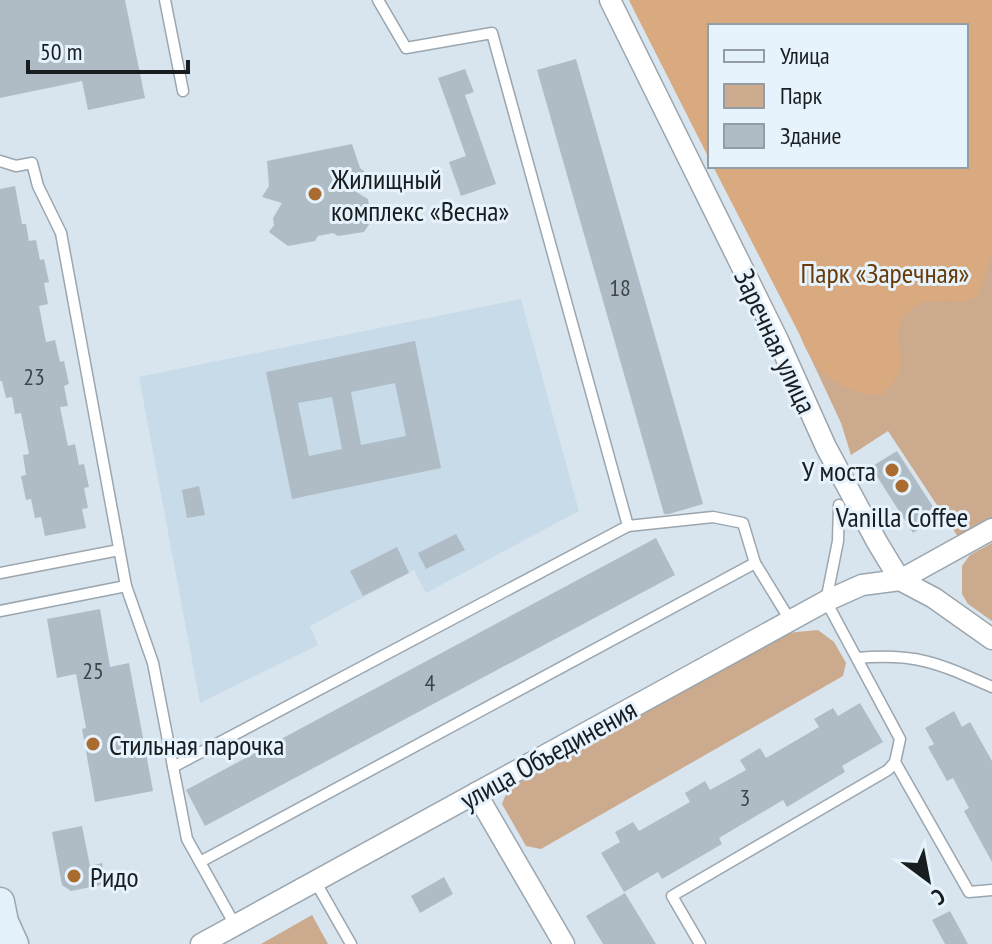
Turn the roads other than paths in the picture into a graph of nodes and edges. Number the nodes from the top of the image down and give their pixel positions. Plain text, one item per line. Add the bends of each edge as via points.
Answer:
1 (165, 0) edge
2 (378, 0) edge
3 (610, 0) edge
4 (183, 91) dead end
5 (0, 161) edge
6 (839, 505) dead end
7 (628, 526) junction
8 (992, 529) edge
9 (119, 550) junction
10 (755, 563) junction
11 (0, 573) edge
12 (900, 580) junction
13 (126, 586) junction
14 (826, 601) junction
15 (0, 611) edge
16 (790, 620) junction
17 (992, 639) edge
18 (857, 658) junction
19 (992, 687) edge
20 (895, 762) junction
21 (173, 767) junction
22 (476, 793) junction
23 (200, 862) junction
24 (315, 881) junction
25 (992, 890) edge
26 (0, 902) edge
27 (235, 925) junction
28 (9, 942) edge
29 (201, 944) edge
30 (351, 944) edge
31 (564, 944) edge
32 (700, 944) edge

1 - 4 lane
2 - 7 lane via 406,48 492,33
3 - 12 street, Заречная улица via 826,447
5 - 9 lane via 32,163 61,233
6 - 14 lane
7 - 10 lane via 713,517 743,523
7 - 21 lane
8 - 12 street
9 - 11 lane
9 - 13 lane
10 - 16 lane
10 - 23 lane
12 - 14 street, улица Объединения via 862,585
12 - 17 street
13 - 15 lane
13 - 21 lane via 153,663
14 - 16 street, улица Объединения
14 - 18 lane
16 - 22 street, улица Объединения
18 - 19 lane via 893,655 935,662
18 - 20 lane via 900,739
20 - 25 lane via 969,892
20 - 32 lane via 672,896
21 - 23 lane via 187,839
22 - 24 street, улица Объединения
22 - 31 street
23 - 27 lane
24 - 27 street, улица Объединения
24 - 30 lane
26 - 28 main road
27 - 29 street, улица Объединения

